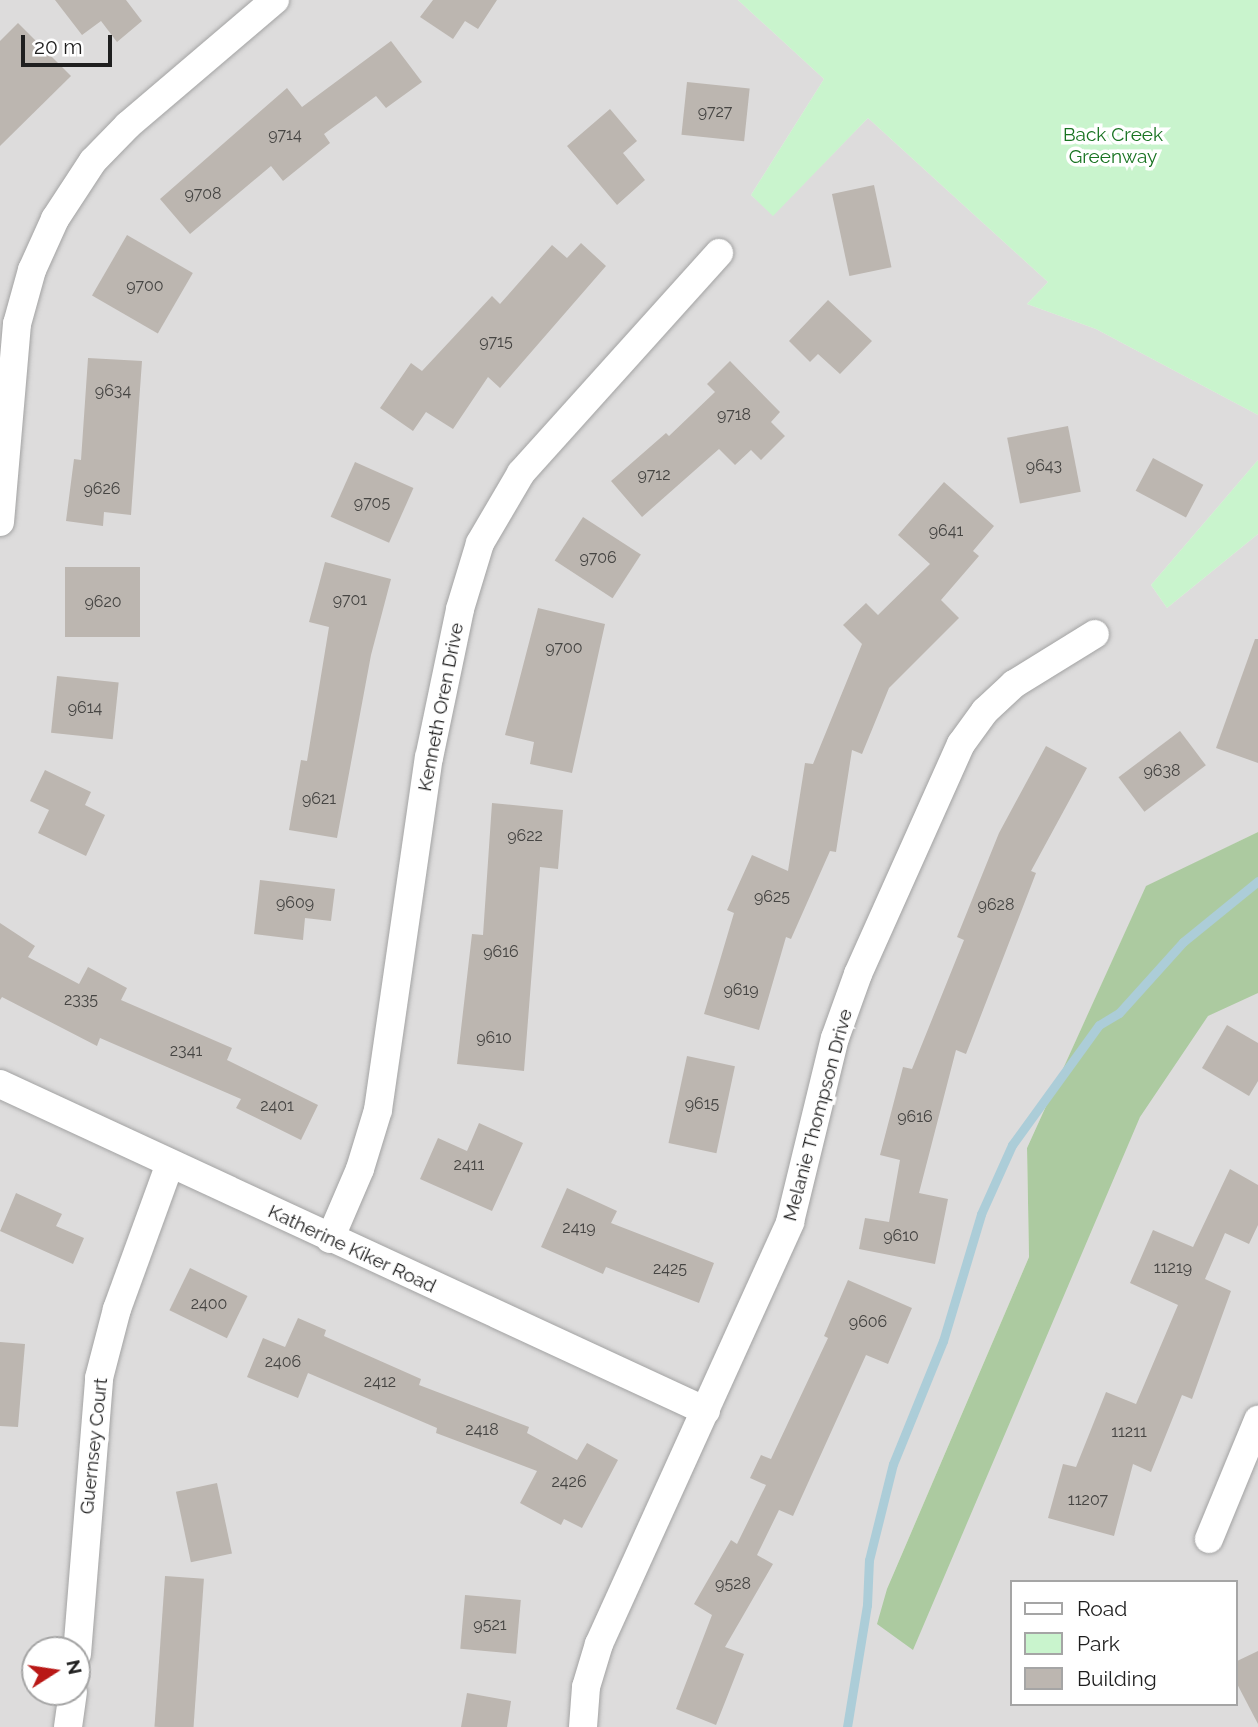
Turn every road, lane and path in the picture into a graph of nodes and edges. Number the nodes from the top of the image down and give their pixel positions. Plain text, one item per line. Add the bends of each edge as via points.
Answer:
1 (275, 0) edge
2 (719, 253) dead end
3 (0, 522) edge
4 (1095, 634) dead end
5 (0, 1084) edge
6 (169, 1166) junction
7 (330, 1239) junction
8 (706, 1411) junction
9 (1258, 1420) edge
10 (1209, 1539) dead end
11 (78, 1636) edge
12 (71, 1706) edge
13 (68, 1727) edge
14 (583, 1727) edge

1 - 3 street via 128,125 93,161 55,219 32,270 17,324
2 - 7 street, Kenneth Oren Drive via 521,473 475,555 429,758 378,1110 360,1169
4 - 8 street, Melanie Thompson Drive via 1014,684 985,711 961,744 858,974 835,1038 790,1222
5 - 6 street, Katherine Kiker Road
6 - 7 street, Katherine Kiker Road
6 - 11 street, Guernsey Court via 117,1309 99,1378
7 - 8 street, Katherine Kiker Road
8 - 14 street, Melanie Thompson Drive via 599,1644 586,1688
9 - 10 street
12 - 13 street

